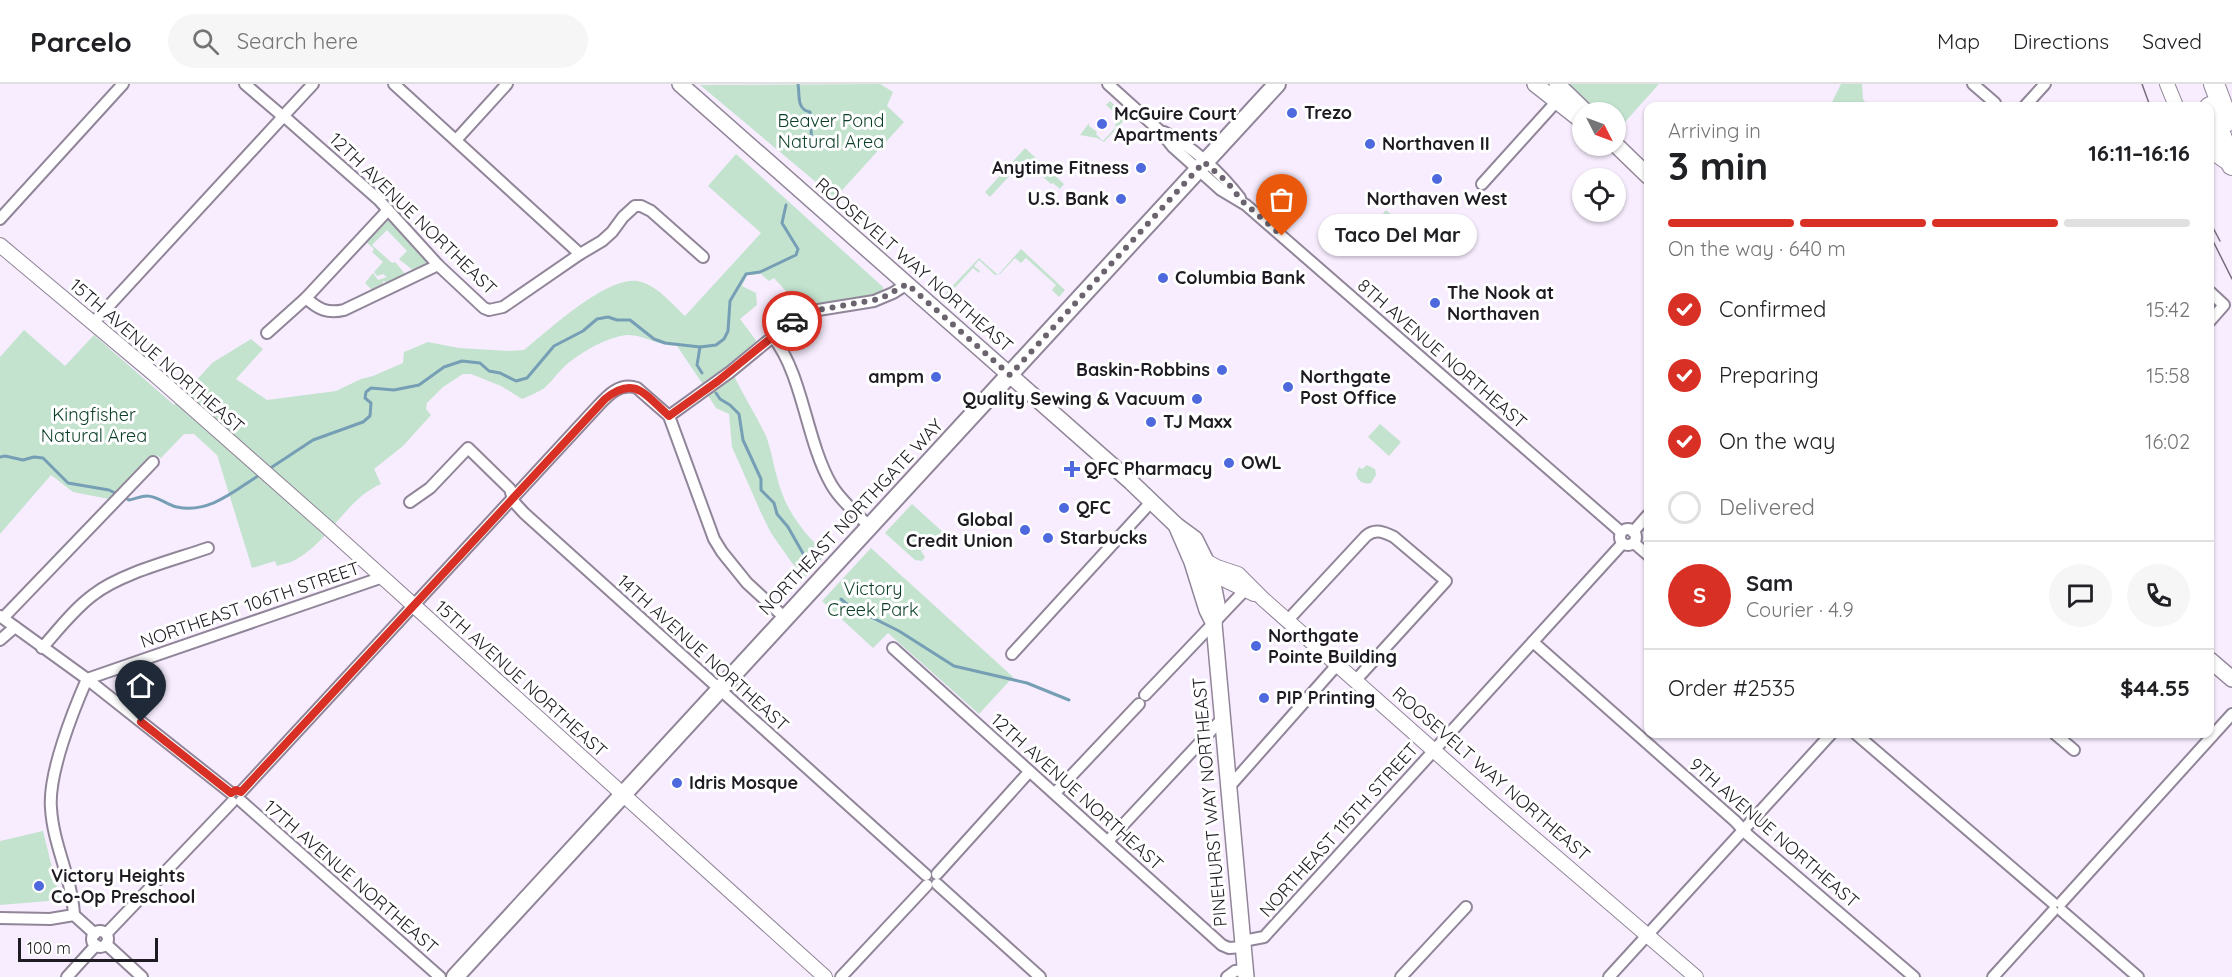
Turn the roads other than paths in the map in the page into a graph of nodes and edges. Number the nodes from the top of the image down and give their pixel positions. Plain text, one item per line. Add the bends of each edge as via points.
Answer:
1 (123, 84) edge
2 (245, 84) edge
3 (314, 84) edge
4 (394, 84) edge
5 (507, 84) edge
6 (680, 84) edge
7 (1108, 84) edge
8 (1276, 84) edge
9 (1535, 84) edge
10 (1557, 84) edge
11 (1973, 84) edge
12 (2045, 84) edge
13 (2167, 84) edge
14 (2201, 84) edge
15 (2214, 84) edge
16 (1557, 101) junction
17 (1576, 102) edge
18 (1994, 102) edge
19 (2029, 102) edge
20 (2174, 102) edge
21 (2208, 102) edge
22 (1572, 113) edge
23 (283, 116) junction
24 (2214, 118) edge
25 (2232, 134) edge
26 (457, 140) junction
27 (2214, 154) edge
28 (1626, 155) edge
29 (1201, 166) junction
30 (2232, 166) edge
31 (1644, 172) edge
32 (1482, 184) dead end
33 (388, 210) junction
34 (0, 219) edge
35 (0, 245) edge
36 (580, 254) junction
37 (703, 257) dead end
38 (438, 265) junction
39 (907, 284) junction
40 (2214, 296) edge
41 (306, 298) junction
42 (2214, 316) edge
43 (93, 323) junction
44 (267, 333) dead end
45 (773, 336) junction
46 (1010, 375) junction
47 (669, 416) junction
48 (153, 462) dead end
49 (513, 497) junction
50 (1152, 501) junction
51 (410, 502) dead end
52 (1644, 520) edge
53 (869, 526) junction
54 (1628, 538) junction
55 (208, 548) dead end
56 (1644, 552) edge
57 (1203, 566) junction
58 (383, 577) junction
59 (1245, 590) junction
60 (1263, 599) junction
61 (412, 604) junction
62 (1, 617) edge
63 (784, 617) junction
64 (1287, 621) junction
65 (1214, 624) junction
66 (15, 627) junction
67 (0, 640) edge
68 (1533, 642) junction
69 (42, 648) junction
70 (894, 648) dead end
71 (1012, 654) dead end
72 (2214, 663) edge
73 (1337, 665) junction
74 (87, 679) junction
75 (2232, 679) edge
76 (1355, 681) junction
77 (718, 689) junction
78 (1145, 694) dead end
79 (1139, 704) dead end
80 (2232, 714) edge
81 (1222, 719) junction
82 (2214, 734) edge
83 (1827, 738) edge
84 (1861, 738) edge
85 (2060, 738) edge
86 (2210, 738) edge
87 (1434, 750) junction
88 (2074, 750) dead end
89 (1029, 772) junction
90 (1229, 787) junction
91 (1055, 793) junction
92 (622, 795) junction
93 (236, 797) junction
94 (1743, 829) junction
95 (1108, 841) junction
96 (932, 879) junction
97 (1466, 907) dead end
98 (2057, 907) junction
99 (74, 915) junction
100 (0, 918) edge
101 (1648, 935) junction
102 (101, 939) junction
103 (1243, 944) junction
104 (1246, 973) edge
105 (67, 977) edge
106 (142, 977) edge
107 (440, 977) edge
108 (455, 977) edge
109 (825, 977) edge
110 (841, 977) edge
111 (1040, 977) edge
112 (1227, 977) edge
113 (1401, 977) edge
114 (1609, 977) edge
115 (1696, 977) edge
116 (1914, 977) edge
117 (1993, 977) edge
118 (2138, 977) edge

1 - 34 street
2 - 23 street, 12TH AVENUE NORTHEAST
3 - 23 street
4 - 26 street
5 - 26 street
6 - 39 main road, ROOSEVELT WAY NORTHEAST
7 - 29 street, 8TH AVENUE NORTHEAST via 1160,130 1173,147
8 - 29 main road, NORTHEAST NORTHGATE WAY
9 - 16 main road
10 - 17 main road
11 - 18 street
12 - 19 street
13 - 20 street
14 - 21 highway
15 - 25 highway
16 - 22 main road
16 - 32 street
23 - 33 street, 12TH AVENUE NORTHEAST
23 - 43 street
24 - 30 highway
26 - 36 street
27 - 30 street
28 - 31 main road
29 - 46 main road, NORTHEAST NORTHGATE WAY
29 - 54 street, 8TH AVENUE NORTHEAST via 1221,190 1242,201
33 - 38 street, 12TH AVENUE NORTHEAST
33 - 41 street
35 - 43 street, 15TH AVENUE NORTHEAST
36 - 37 street via 608,237 623,217 635,206 641,206
36 - 38 street, 12TH AVENUE NORTHEAST via 503,307 489,310
38 - 41 street via 344,310 322,310
39 - 45 street via 874,301 805,313
39 - 46 main road, ROOSEVELT WAY NORTHEAST
40 - 42 street via 2224,305
41 - 44 street
43 - 58 street, 15TH AVENUE NORTHEAST
45 - 47 street
45 - 53 street via 787,358 829,480
46 - 50 main road, ROOSEVELT WAY NORTHEAST
46 - 53 main road, NORTHEAST NORTHGATE WAY
47 - 49 street via 637,388 622,387 605,399
47 - 63 street via 717,545 739,574
48 - 62 street
49 - 51 street, 14TH AVENUE NORTHEAST via 510,489 468,448 430,488
49 - 61 street
49 - 77 street, 14TH AVENUE NORTHEAST via 517,507
50 - 57 main road, ROOSEVELT WAY NORTHEAST via 1176,525
50 - 71 street
52 - 54 street, NORTHEAST 115TH STREET
53 - 63 main road, NORTHEAST NORTHGATE WAY
54 - 56 street, 8TH AVENUE NORTHEAST
54 - 68 street, NORTHEAST 115TH STREET
55 - 69 street via 101,589
57 - 59 street, ROOSEVELT WAY NORTHEAST
57 - 60 street, ROOSEVELT WAY NORTHEAST via 1238,574
57 - 65 main road, PINEHURST WAY NORTHEAST via 1207,609
57 - 65 main road, PINEHURST WAY NORTHEAST via 1217,604
58 - 61 street, 15TH AVENUE NORTHEAST
58 - 74 street, NORTHEAST 106TH STREET
59 - 60 street, ROOSEVELT WAY NORTHEAST
59 - 65 street
60 - 64 street, ROOSEVELT WAY NORTHEAST
61 - 92 street, 15TH AVENUE NORTHEAST
61 - 93 street
62 - 66 street, 17TH AVENUE NORTHEAST
63 - 77 main road, NORTHEAST NORTHGATE WAY
64 - 73 street, ROOSEVELT WAY NORTHEAST
64 - 76 street via 1369,534 1380,531 1394,537 1446,581
65 - 78 street
65 - 81 main road, PINEHURST WAY NORTHEAST
66 - 67 street
66 - 69 street, 17TH AVENUE NORTHEAST
68 - 87 street, NORTHEAST 115TH STREET
68 - 94 street, 9TH AVENUE NORTHEAST
69 - 74 street, 17TH AVENUE NORTHEAST
70 - 89 street, 12TH AVENUE NORTHEAST
72 - 75 main road
73 - 76 street, ROOSEVELT WAY NORTHEAST
73 - 90 street
74 - 93 street, 17TH AVENUE NORTHEAST
74 - 99 street via 56,768 50,806 73,896
76 - 87 street, ROOSEVELT WAY NORTHEAST
77 - 92 main road, NORTHEAST NORTHGATE WAY
77 - 96 street, 14TH AVENUE NORTHEAST
79 - 91 street
80 - 82 street
81 - 90 main road, PINEHURST WAY NORTHEAST
81 - 95 street
83 - 94 street
84 - 98 street
85 - 88 street
86 - 98 street
87 - 101 street, ROOSEVELT WAY NORTHEAST
87 - 103 street, NORTHEAST 115TH STREET via 1264,937
89 - 91 street, 12TH AVENUE NORTHEAST
89 - 96 street
90 - 103 main road, PINEHURST WAY NORTHEAST
91 - 95 street, 12TH AVENUE NORTHEAST
92 - 108 main road, NORTHEAST NORTHGATE WAY
92 - 109 street, 15TH AVENUE NORTHEAST
93 - 102 street
93 - 107 street, 17TH AVENUE NORTHEAST
94 - 101 street
94 - 116 street, 9TH AVENUE NORTHEAST
95 - 103 street, 12TH AVENUE NORTHEAST via 1222,945 1229,948
96 - 110 street
96 - 111 street, 14TH AVENUE NORTHEAST
97 - 113 street
98 - 117 street
98 - 118 street
99 - 100 street via 50,919
99 - 102 street
101 - 114 street
101 - 115 street, ROOSEVELT WAY NORTHEAST
102 - 105 street
102 - 106 street
103 - 104 main road, PINEHURST WAY NORTHEAST
104 - 112 street via 1235,971

